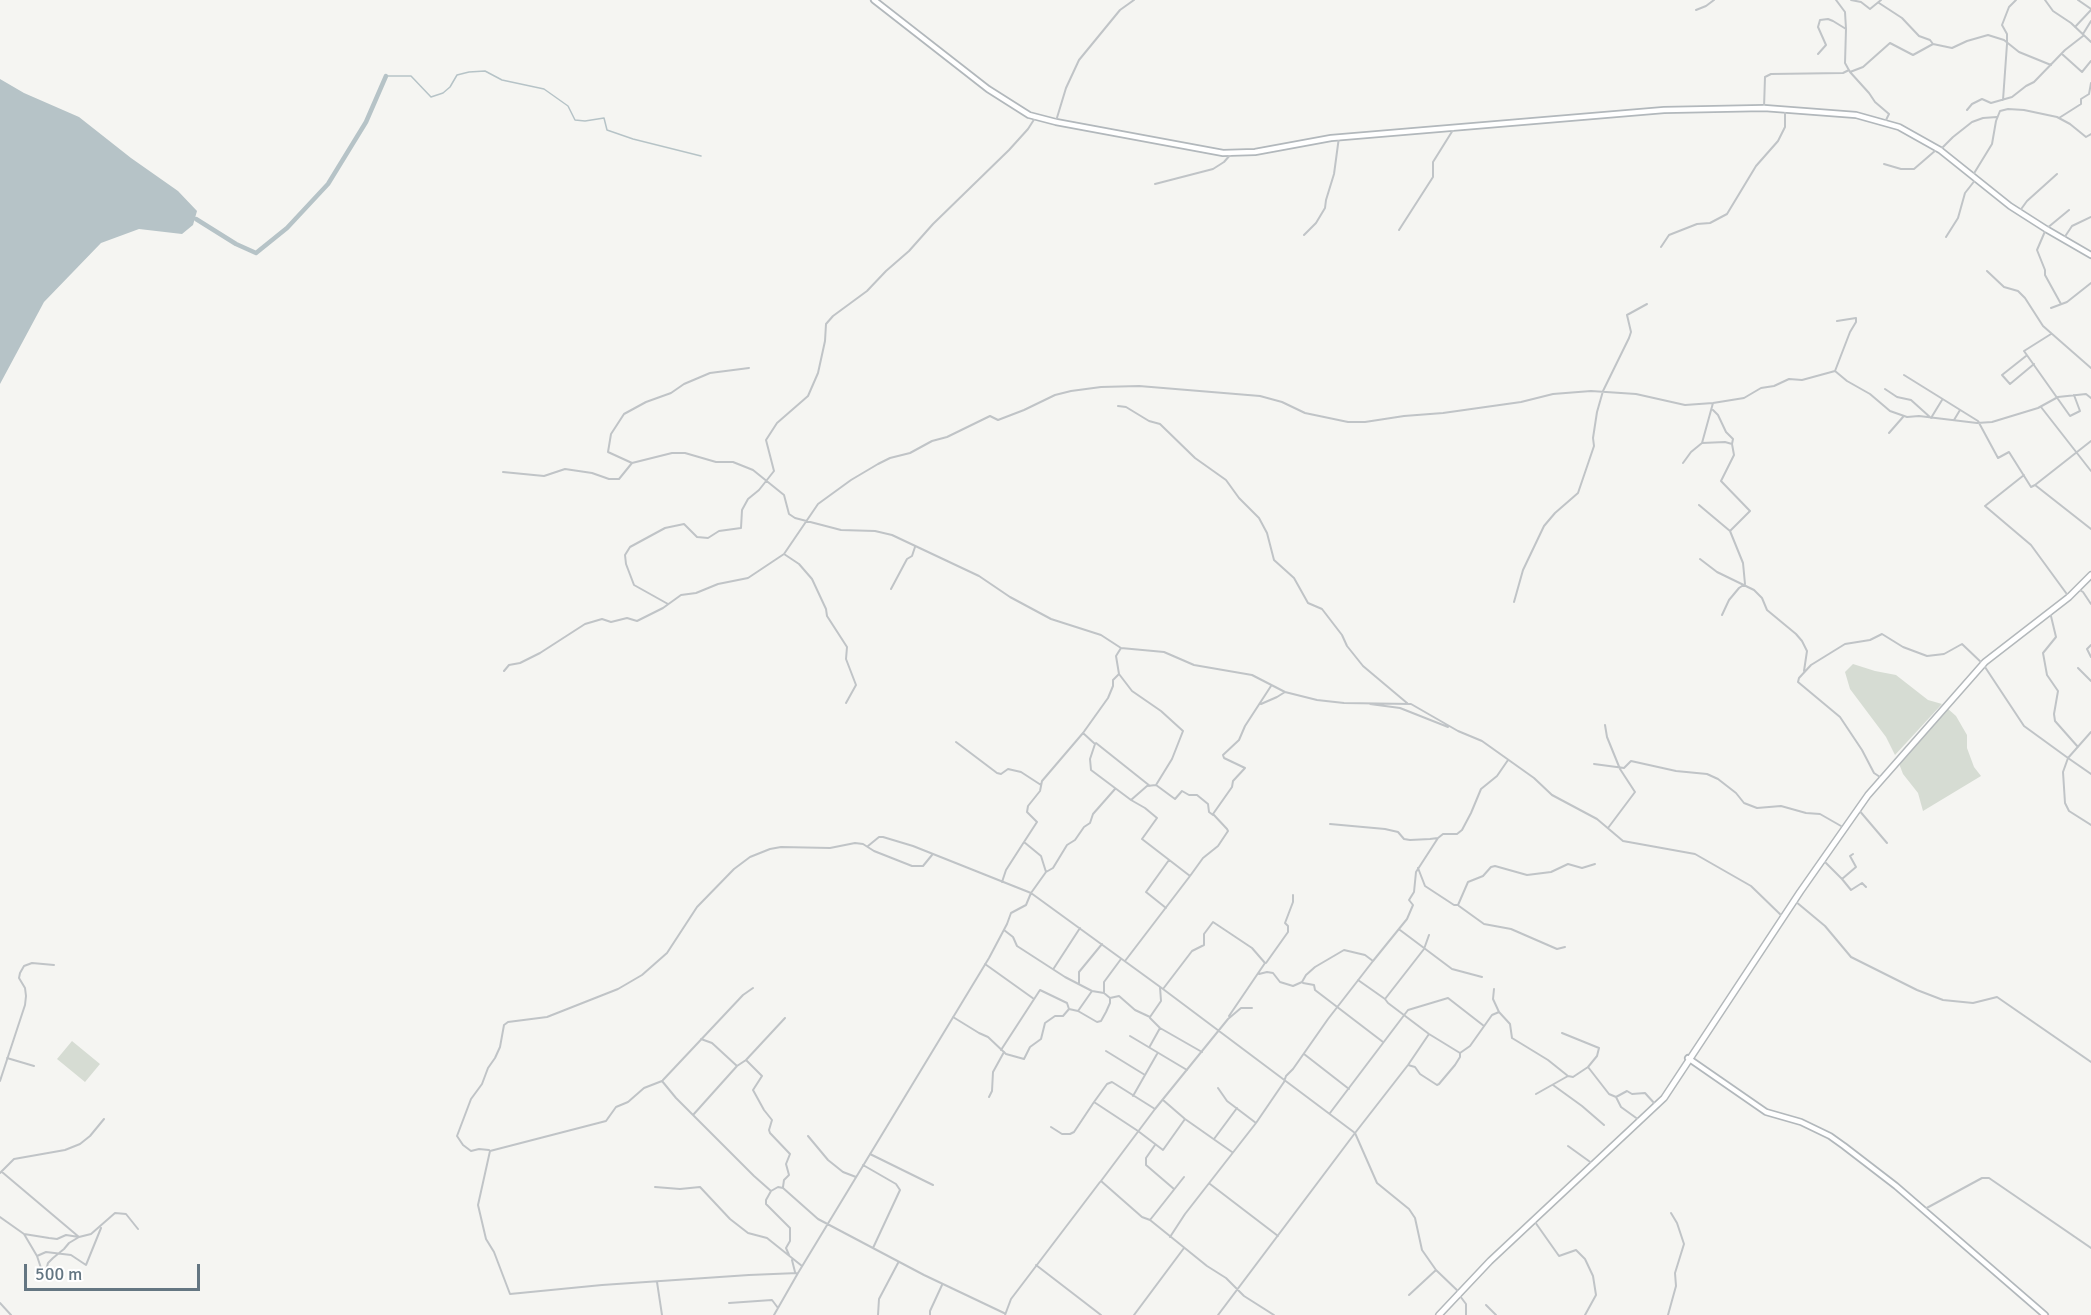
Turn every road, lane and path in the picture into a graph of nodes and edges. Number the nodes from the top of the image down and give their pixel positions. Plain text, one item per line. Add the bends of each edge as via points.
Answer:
1 (874, 0) edge
2 (1134, 0) edge
3 (1714, 0) edge
4 (1836, 0) edge
5 (1851, 0) edge
6 (2016, 0) edge
7 (2045, 0) edge
8 (2078, 0) edge
9 (1880, 1) edge
10 (1696, 10) dead end
11 (2091, 10) edge
12 (2091, 21) edge
13 (2075, 27) junction
14 (1846, 29) junction
15 (2082, 35) junction
16 (2091, 42) edge
17 (2007, 43) junction
18 (1933, 44) junction
19 (1818, 54) dead end
20 (2062, 54) junction
21 (2091, 61) edge
22 (2051, 65) junction
23 (1850, 71) junction
24 (2091, 83) edge
25 (2003, 101) junction
26 (1764, 108) junction
27 (1785, 110) junction
28 (1966, 110) dead end
29 (1035, 117) junction
30 (1996, 117) junction
31 (2059, 118) junction
32 (1056, 122) junction
33 (1885, 122) junction
34 (1454, 127) junction
35 (2091, 134) edge
36 (1339, 137) junction
37 (1939, 149) junction
38 (1231, 153) junction
39 (1884, 164) dead end
40 (2057, 174) dead end
41 (1974, 177) junction
42 (1155, 184) dead end
43 (2069, 210) dead end
44 (2019, 212) junction
45 (2091, 217) edge
46 (2046, 229) junction
47 (1399, 230) dead end
48 (1305, 235) dead end
49 (1946, 237) dead end
50 (2064, 238) junction
51 (1661, 247) dead end
52 (2091, 255) edge
53 (1987, 271) dead end
54 (2091, 283) edge
55 (1647, 304) dead end
56 (2061, 304) junction
57 (2051, 308) dead end
58 (1837, 321) dead end
59 (2051, 334) junction
60 (2026, 356) junction
61 (2034, 364) junction
62 (749, 368) dead end
63 (2091, 368) edge
64 (1835, 371) junction
65 (1904, 375) dead end
66 (1885, 389) dead end
67 (1603, 391) junction
68 (2074, 395) junction
69 (2058, 397) junction
70 (2091, 398) edge
71 (1942, 399) junction
72 (1713, 403) junction
73 (1118, 406) dead end
74 (2041, 407) junction
75 (1712, 409) junction
76 (1960, 410) junction
77 (1903, 417) junction
78 (1930, 418) junction
79 (1954, 420) junction
80 (1977, 423) junction
81 (1889, 433) dead end
82 (2091, 441) edge
83 (1702, 443) junction
84 (1732, 444) junction
85 (2077, 453) junction
86 (632, 463) junction
87 (1683, 463) dead end
88 (2091, 471) edge
89 (503, 472) dead end
90 (2024, 475) junction
91 (767, 479) junction
92 (2035, 484) junction
93 (1699, 505) dead end
94 (809, 520) junction
95 (2091, 529) edge
96 (1730, 531) junction
97 (915, 547) junction
98 (784, 554) junction
99 (1700, 559) dead end
100 (2091, 570) edge
101 (2091, 574) edge
102 (1745, 584) junction
103 (891, 589) dead end
104 (2078, 589) junction
105 (2068, 596) junction
106 (1514, 602) dead end
107 (668, 604) junction
108 (2091, 604) edge
109 (2050, 612) junction
110 (1722, 615) dead end
111 (2091, 645) edge
112 (1121, 648) junction
113 (2091, 657) edge
114 (1982, 663) junction
115 (2078, 668) dead end
116 (504, 671) dead end
117 (1804, 671) junction
118 (1119, 674) junction
119 (2091, 681) edge
120 (1271, 685) junction
121 (1285, 692) junction
122 (846, 703) dead end
123 (1361, 703) junction
124 (1407, 703) junction
125 (1261, 704) junction
126 (1605, 725) dead end
127 (1454, 729) junction
128 (2091, 732) edge
129 (1083, 733) junction
130 (956, 742) dead end
131 (1094, 742) junction
132 (2078, 747) junction
133 (2068, 759) junction
134 (1508, 760) junction
135 (1895, 761) junction
136 (1594, 764) dead end
137 (1620, 769) junction
138 (2091, 774) edge
139 (1880, 777) junction
140 (1041, 784) junction
141 (1156, 785) junction
142 (1150, 786) junction
143 (1115, 789) junction
144 (1131, 800) junction
145 (1858, 809) junction
146 (1213, 815) junction
147 (1330, 824) dead end
148 (2091, 825) edge
149 (1841, 826) junction
150 (1607, 828) junction
151 (1438, 838) junction
152 (1024, 842) junction
153 (1887, 843) dead end
154 (868, 846) junction
155 (1853, 854) dead end
156 (932, 855) junction
157 (1169, 860) junction
158 (1822, 860) junction
159 (1595, 864) dead end
160 (1418, 868) junction
161 (1046, 872) junction
162 (1190, 876) junction
163 (1842, 879) junction
164 (1002, 882) junction
165 (1866, 887) dead end
166 (1031, 893) junction
167 (1293, 894) dead end
168 (1794, 901) junction
169 (1458, 905) junction
170 (1166, 908) junction
171 (1782, 916) junction
172 (1080, 928) junction
173 (1004, 930) junction
174 (1400, 930) junction
175 (1429, 935) dead end
176 (1102, 944) junction
177 (1565, 947) dead end
178 (1424, 949) junction
179 (1122, 959) junction
180 (1373, 961) junction
181 (1125, 962) junction
182 (985, 964) junction
183 (54, 965) dead end
184 (1265, 966) junction
185 (1053, 969) junction
186 (1259, 974) junction
187 (1482, 977) dead end
188 (1358, 980) junction
189 (1302, 982) junction
190 (1079, 983) junction
191 (753, 988) dead end
192 (1162, 988) junction
193 (1494, 989) dead end
194 (1092, 991) junction
195 (1104, 993) junction
196 (1110, 998) junction
197 (1034, 999) junction
198 (1385, 999) junction
199 (1337, 1007) junction
200 (1252, 1008) dead end
201 (1069, 1009) junction
202 (1078, 1011) junction
203 (1499, 1012) junction
204 (1404, 1015) junction
205 (953, 1017) junction
206 (1150, 1017) junction
207 (785, 1018) dead end
208 (1228, 1019) junction
209 (1484, 1026) junction
210 (1160, 1028) junction
211 (1219, 1030) junction
212 (1562, 1033) dead end
213 (1430, 1034) junction
214 (1130, 1036) dead end
215 (701, 1039) junction
216 (1383, 1042) junction
217 (1149, 1047) junction
218 (1002, 1051) junction
219 (1106, 1051) dead end
220 (1202, 1052) junction
221 (1460, 1053) junction
222 (1158, 1054) junction
223 (1304, 1054) junction
224 (7, 1058) junction
225 (1689, 1059) junction
226 (746, 1060) junction
227 (2091, 1062) edge
228 (1408, 1065) junction
229 (34, 1066) dead end
230 (736, 1066) junction
231 (1588, 1066) junction
232 (1187, 1070) junction
233 (1145, 1075) junction
234 (1568, 1076) junction
235 (0, 1081) edge
236 (662, 1081) junction
237 (1284, 1082) junction
238 (1553, 1085) junction
239 (1218, 1088) dead end
240 (1349, 1089) junction
241 (1536, 1094) dead end
242 (1133, 1096) junction
243 (989, 1097) dead end
244 (1616, 1098) junction
245 (1163, 1100) junction
246 (1094, 1102) junction
247 (1654, 1106) junction
248 (1155, 1108) junction
249 (1237, 1108) junction
250 (1329, 1114) junction
251 (693, 1115) junction
252 (104, 1119) dead end
253 (1185, 1119) junction
254 (1639, 1120) junction
255 (1256, 1122) junction
256 (1604, 1125) dead end
257 (1050, 1127) dead end
258 (1138, 1131) junction
259 (1355, 1133) junction
260 (808, 1136) dead end
261 (1214, 1139) junction
262 (1155, 1145) junction
263 (1568, 1146) dead end
264 (490, 1151) junction
265 (1232, 1152) junction
266 (870, 1154) junction
267 (1593, 1164) junction
268 (863, 1165) junction
269 (1, 1172) edge
270 (856, 1177) junction
271 (1184, 1177) dead end
272 (1101, 1181) junction
273 (1210, 1184) junction
274 (933, 1185) dead end
275 (655, 1186) dead end
276 (783, 1188) junction
277 (1174, 1189) junction
278 (771, 1191) junction
279 (1923, 1210) junction
280 (1671, 1213) dead end
281 (0, 1217) edge
282 (1150, 1220) junction
283 (1534, 1220) junction
284 (827, 1224) junction
285 (101, 1228) dead end
286 (138, 1228) dead end
287 (24, 1234) junction
288 (1278, 1236) junction
289 (79, 1237) junction
290 (1170, 1238) junction
291 (873, 1248) junction
292 (1184, 1248) junction
293 (2091, 1248) edge
294 (59, 1254) junction
295 (37, 1256) junction
296 (790, 1256) junction
297 (898, 1262) junction
298 (1036, 1265) junction
299 (802, 1266) junction
300 (1436, 1270) junction
301 (796, 1273) junction
302 (657, 1282) junction
303 (943, 1284) junction
304 (1237, 1290) junction
305 (1459, 1294) junction
306 (1409, 1295) dead end
307 (0, 1303) edge
308 (729, 1303) dead end
309 (1486, 1305) dead end
310 (778, 1308) junction
311 (1005, 1314) edge
312 (11, 1315) edge
313 (662, 1315) edge
314 (774, 1315) edge
315 (878, 1315) edge
316 (930, 1315) edge
317 (999, 1315) edge
318 (1101, 1315) edge
319 (1134, 1315) edge
320 (1218, 1315) edge
321 (1274, 1315) edge
322 (1439, 1315) edge
323 (1466, 1315) edge
324 (1496, 1315) edge
325 (1585, 1315) edge
326 (1668, 1315) edge
327 (2045, 1315) edge

1 - 29 street via 988,89
2 - 32 street via 1120,10 1079,60
3 - 10 street
4 - 14 street via 1845,12
5 - 9 street via 1870,9
6 - 17 street via 2002,26
7 - 13 street
8 - 11 street
9 - 18 street
11 - 13 street
12 - 15 street
13 - 15 street
14 - 19 street via 1828,19 1820,20 1818,27 1826,45
14 - 23 street via 1844,57
15 - 16 street
15 - 20 street
17 - 18 street via 1988,36 1952,48
17 - 22 street
17 - 25 street
18 - 23 street via 1913,55 1890,43 1863,67
20 - 21 street via 2082,72
20 - 22 street
22 - 25 street via 2034,82
23 - 26 street via 1765,77
23 - 33 street via 1889,114
24 - 31 street via 2081,104
25 - 28 street via 1991,103 1980,99
26 - 27 street
26 - 34 street via 1664,110
27 - 33 street via 1856,115
27 - 51 street via 1785,127 1778,141 1756,166 1727,214 1669,236
29 - 32 street
29 - 91 street via 1009,150 909,251 826,324 822,357 808,396 777,423 766,440 774,471
30 - 31 street via 2008,109
30 - 37 street via 1972,122
30 - 41 street via 1992,144
31 - 35 street via 2086,137
32 - 38 street
33 - 37 street
34 - 36 street
34 - 47 street via 1433,162 1433,177
36 - 38 street
36 - 48 street via 1325,208
37 - 39 street via 1914,169
37 - 41 street
38 - 42 street via 1213,169
40 - 44 street
41 - 44 street
41 - 49 street
43 - 46 street
44 - 46 street
45 - 50 street via 2072,226
46 - 50 street
46 - 56 street via 2037,250
50 - 52 street
53 - 59 street via 2004,287 2018,291
54 - 56 street
55 - 67 street via 1628,315 1631,332
56 - 57 street
58 - 64 street via 1856,318 1857,322
59 - 60 street via 2024,351
59 - 63 street
60 - 61 street
60 - 61 street via 2002,375 2010,384
61 - 69 street
62 - 86 street via 710,373 624,414 611,434 608,452
64 - 72 street via 1761,388 1744,398
64 - 77 street
65 - 71 street
66 - 78 street via 1911,400
67 - 72 street via 1685,405
67 - 94 street via 1553,394 1498,406 1365,422 1305,413 1260,396 1139,386 1071,391 998,420 990,416 910,453 890,458 827,496
67 - 106 street via 1594,446 1581,486 1544,526 1523,570
68 - 69 street
68 - 69 street via 2080,411 2070,416
68 - 70 street via 2086,394
69 - 74 street
71 - 76 street
71 - 78 street
72 - 75 street
73 - 124 street via 1160,424 1195,458 1226,480 1259,518 1274,560 1294,578 1308,603 1322,609 1363,666
74 - 80 street
74 - 85 street
75 - 83 street
75 - 84 street via 1734,441
76 - 79 street
76 - 80 street
77 - 78 street
77 - 81 street
78 - 79 street
79 - 80 street
80 - 90 street via 1998,459 2009,452
82 - 85 street
83 - 84 street
83 - 87 street
84 - 96 street via 1734,455 1721,481 1750,511
85 - 88 street
85 - 92 street
86 - 89 street via 619,479 566,469 544,476
86 - 91 street via 685,453 716,462 733,462
90 - 92 street via 2031,487
90 - 105 street via 1985,506 2031,545
91 - 94 street via 784,495 789,514
91 - 107 street via 742,510 741,528 719,531 708,538 697,537 684,524 657,532 630,547 625,555 634,585
92 - 95 street
93 - 96 street
94 - 97 street via 841,530 892,535
94 - 98 street
96 - 102 street via 1743,563
97 - 103 street
97 - 112 street via 979,576 1051,619 1101,635
98 - 107 street via 748,578 681,595
98 - 122 street via 812,579 827,616 847,647 846,659 856,685
99 - 102 street via 1717,572
100 - 105 main road
101 - 104 main road
102 - 110 street via 1728,600
102 - 117 street via 1802,641 1807,651
104 - 105 main road
104 - 108 street
105 - 109 main road
105 - 114 main road
107 - 116 street via 637,621 602,619 585,624 540,653 509,664
109 - 114 main road
109 - 132 street via 2056,637 2043,653 2047,675 2058,691 2055,721
111 - 113 street via 2087,650
112 - 118 street via 1116,656
112 - 120 street via 1164,652 1194,665 1252,675
114 - 117 street via 1962,644 1944,654 1928,656 1882,634 1845,644
114 - 133 street via 2024,726
114 - 135 main road
115 - 119 street
117 - 139 street via 1798,682 1840,717
118 - 129 street via 1108,698
118 - 141 street via 1132,691 1183,731
120 - 121 street
120 - 125 street
121 - 123 street via 1330,702
121 - 125 street
123 - 124 street
123 - 127 street via 1400,708
124 - 127 street
125 - 146 street via 1239,740 1223,755 1245,768
126 - 137 street
127 - 134 street via 1482,741
128 - 132 street
129 - 131 street
129 - 140 street
130 - 140 street via 997,773 1021,772
131 - 142 street
131 - 143 street via 1089,767
132 - 133 street
133 - 138 street
133 - 148 street via 2063,772 2065,803 2076,817
134 - 150 street via 1552,795
134 - 151 street via 1497,776 1480,789 1462,830
135 - 139 main road
135 - 145 main road
136 - 137 street
137 - 149 street via 1631,761 1707,774 1744,803 1757,808 1781,806 1820,814
137 - 150 street via 1635,792
139 - 149 main road
140 - 152 street via 1027,812 1037,822
141 - 142 street
141 - 146 street via 1175,799 1182,791 1197,795
142 - 144 street
143 - 144 street
143 - 161 street via 1093,814 1090,824
144 - 157 street via 1156,817 1142,839
145 - 153 street
145 - 158 main road
146 - 162 street via 1228,831
147 - 151 street via 1385,829 1410,840
149 - 171 main road
150 - 171 street via 1623,841 1695,854 1751,886
151 - 160 street
152 - 161 street via 1041,856
152 - 164 street via 1005,870
154 - 156 street via 883,837
154 - 156 street via 919,867
154 - 264 street via 855,843 830,848 781,847 750,857 697,907 667,953 642,975 618,989 547,1017 506,1023 497,1054 471,1099 457,1136 471,1151
155 - 163 street via 1850,856 1856,867
156 - 164 street
157 - 162 street
157 - 170 street via 1146,892
158 - 163 street
158 - 168 main road
159 - 169 street via 1582,868 1570,864 1551,872 1527,875 1491,867 1483,876 1468,882
160 - 169 street via 1425,886
160 - 174 street via 1409,900 1413,905
161 - 166 street
162 - 170 street
163 - 165 street via 1851,890 1862,883
164 - 166 street
166 - 172 street
166 - 173 street via 1026,905 1011,913
167 - 184 street via 1285,923 1288,932
168 - 171 main road
168 - 227 street via 1826,926 1851,957 1943,1000 1973,1003 1996,997
169 - 177 street via 1484,924 1511,930 1557,949
170 - 181 street
171 - 225 main road
172 - 176 street
172 - 185 street
173 - 182 street
173 - 185 street via 1017,946
174 - 178 street
174 - 180 street
175 - 178 street
176 - 179 street
176 - 190 street via 1078,972
178 - 187 street via 1452,969
178 - 198 street
179 - 181 street
179 - 195 street via 1104,982
180 - 188 street
180 - 189 street via 1344,950 1315,967
181 - 192 street
182 - 197 street
182 - 205 street
183 - 224 street via 32,963 20,973 26,996
184 - 186 street
184 - 192 street via 1257,952 1213,922 1204,934 1203,945 1192,951
185 - 190 street
186 - 189 street via 1268,972 1293,986
186 - 208 street
188 - 198 street
188 - 199 street
189 - 199 street via 1314,986
190 - 194 street
191 - 215 street
192 - 206 street via 1161,1004
192 - 211 street
193 - 203 street via 1493,999
194 - 195 street
194 - 202 street
195 - 196 street
196 - 202 street via 1099,1022
196 - 206 street via 1119,996
197 - 201 street via 1041,990 1067,1003
197 - 218 street
198 - 204 street
199 - 216 street
199 - 223 street
200 - 208 street via 1241,1008
201 - 202 street
201 - 218 street via 1063,1016 1046,1022 1041,1039 1030,1047 1024,1059
203 - 209 street
203 - 234 street via 1510,1024 1510,1036
204 - 209 street via 1412,1008 1448,998
204 - 213 street
204 - 216 street
205 - 218 street via 988,1037
205 - 266 street
206 - 210 street
207 - 226 street
208 - 211 street
209 - 221 street
210 - 217 street
210 - 220 street
211 - 220 street
211 - 237 street
212 - 231 street via 1599,1048
213 - 221 street
213 - 228 street
214 - 217 street
215 - 230 street via 712,1043
215 - 236 street
216 - 240 street
217 - 222 street
218 - 243 street
219 - 233 street
220 - 232 street
221 - 228 street via 1453,1068 1437,1085
222 - 232 street
222 - 233 street
223 - 237 street
223 - 240 street
224 - 229 street
224 - 235 street
225 - 247 main road
225 - 279 street via 1766,1112 1830,1136
226 - 230 street
226 - 276 street via 762,1076 753,1090 772,1120 770,1133 790,1154 786,1164 789,1175
228 - 259 street
230 - 251 street
231 - 234 street via 1577,1076
231 - 244 street
232 - 245 street
233 - 242 street
234 - 238 street
236 - 251 street
236 - 264 street via 616,1107 606,1121
237 - 250 street
237 - 255 street
238 - 241 street
238 - 256 street
239 - 249 street
240 - 250 street
242 - 246 street via 1110,1082
242 - 248 street
244 - 247 street via 1627,1091 1645,1093
244 - 254 street via 1621,1107
245 - 248 street
245 - 253 street
246 - 257 street via 1074,1132 1062,1134
246 - 258 street
247 - 254 main road
248 - 258 street
249 - 255 street
249 - 261 street
250 - 259 street
251 - 278 street
252 - 269 street via 80,1144 14,1160
253 - 261 street
253 - 262 street via 1163,1150
254 - 267 main road
255 - 265 street
258 - 262 street
258 - 272 street
259 - 288 street
259 - 300 street via 1377,1183 1415,1218 1422,1250
260 - 270 street via 828,1160
261 - 265 street
262 - 277 street via 1146,1165
263 - 267 street
264 - 302 street via 478,1205 486,1239 510,1294
265 - 273 street
266 - 268 street
266 - 274 street
267 - 283 main road
268 - 270 street
268 - 291 street via 900,1190
269 - 289 street
270 - 284 street
271 - 277 street
272 - 282 street
272 - 298 street
273 - 288 street
273 - 290 street
275 - 296 street via 700,1187 748,1233 767,1238
276 - 278 street
276 - 284 street
277 - 282 street
278 - 296 street via 766,1204 790,1228 786,1248
279 - 293 street via 1982,1178 1989,1178
279 - 327 street
280 - 326 street via 1684,1244
281 - 287 street
282 - 290 street
283 - 305 main road
283 - 325 street via 1559,1256 1576,1250 1585,1259 1596,1295
284 - 291 street
284 - 299 street
285 - 294 street via 86,1265 71,1255
286 - 289 street via 126,1214 115,1213 91,1234
287 - 289 street via 57,1239 66,1235
287 - 295 street
288 - 304 street
289 - 294 street
290 - 292 street
291 - 297 street
292 - 304 street
292 - 319 street
294 - 295 street via 46,1252
294 - 295 street via 48,1263 45,1277
296 - 299 street
296 - 301 street
297 - 303 street
297 - 315 street via 879,1299
298 - 311 street
298 - 318 street
299 - 301 street
300 - 305 street
300 - 306 street
301 - 302 street
301 - 310 street
302 - 313 street
303 - 311 street
303 - 316 street
304 - 320 street
304 - 321 street
305 - 322 main road
305 - 323 street via 1466,1304
307 - 312 street
308 - 310 street via 772,1300
309 - 324 street
310 - 314 street
311 - 317 street

